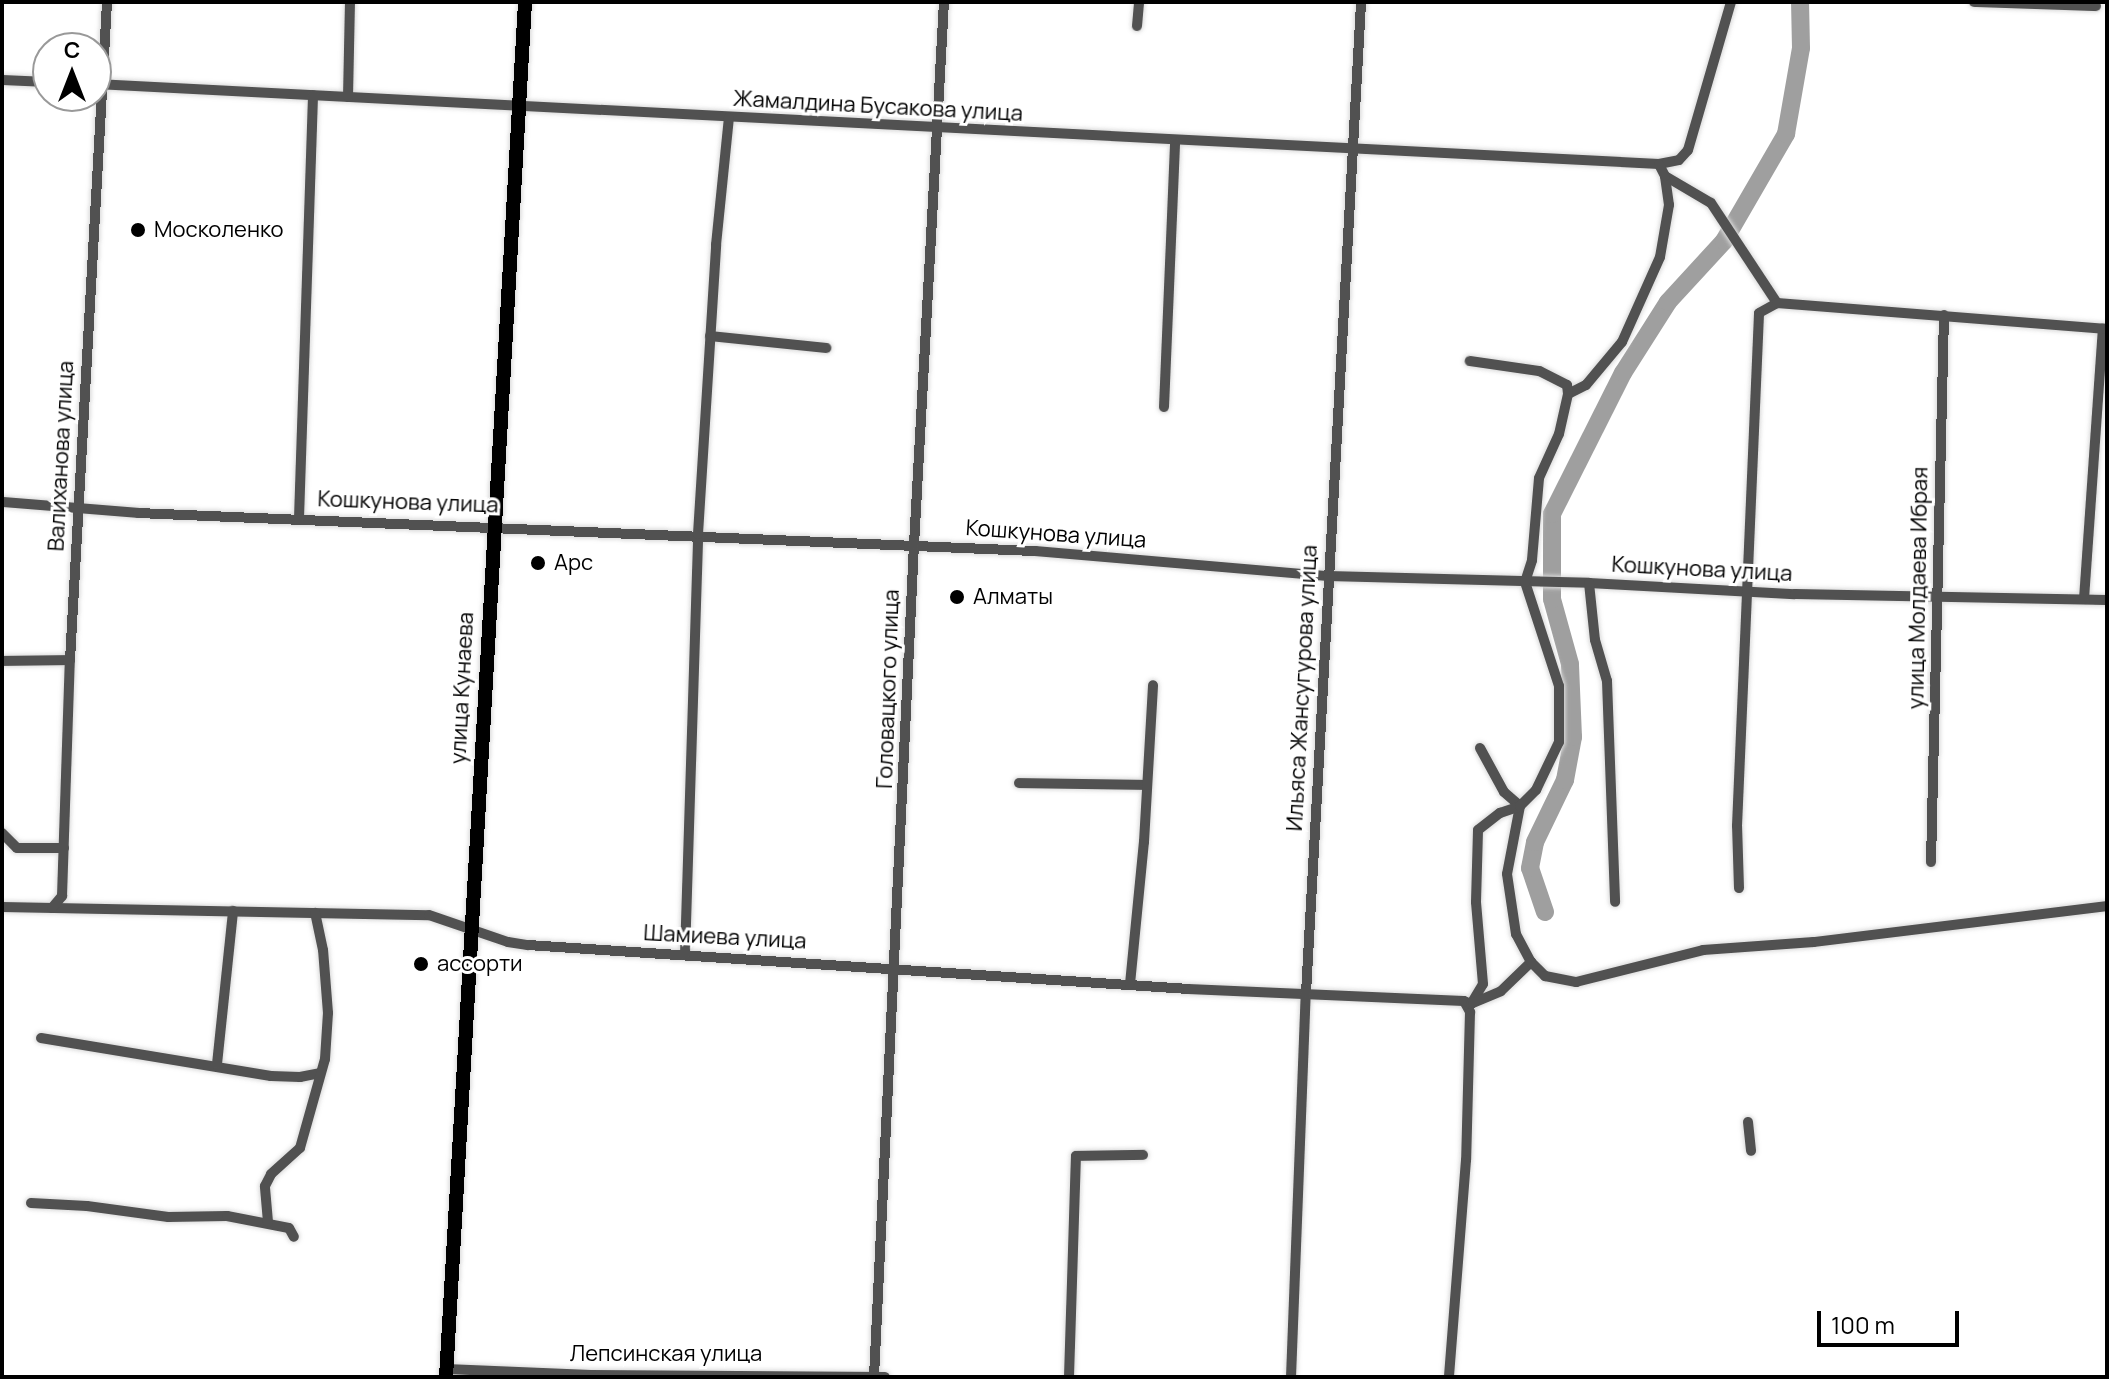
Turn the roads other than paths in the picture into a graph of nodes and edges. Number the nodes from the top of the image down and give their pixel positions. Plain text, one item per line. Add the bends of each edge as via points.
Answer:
1 (107, 2) edge
2 (350, 2) edge
3 (525, 2) edge
4 (944, 2) edge
5 (1139, 2) edge
6 (1361, 2) edge
7 (1731, 2) edge
8 (1974, 2) edge
9 (2096, 6) dead end
10 (1137, 26) dead end
11 (104, 32) edge
12 (2, 80) edge
13 (32, 81) edge
14 (112, 85) edge
15 (313, 95) junction
16 (348, 97) junction
17 (518, 107) junction
18 (98, 112) edge
19 (729, 118) junction
20 (938, 130) junction
21 (1175, 142) junction
22 (1353, 150) junction
23 (1659, 164) junction
24 (1665, 176) junction
25 (1777, 303) junction
26 (1944, 315) junction
27 (2105, 329) edge
28 (710, 336) junction
29 (826, 348) dead end
30 (1470, 361) dead end
31 (1568, 394) junction
32 (1164, 407) dead end
33 (2, 502) edge
34 (78, 506) junction
35 (299, 518) junction
36 (493, 525) junction
37 (698, 534) junction
38 (914, 545) junction
39 (1328, 576) junction
40 (1531, 583) junction
41 (1589, 583) junction
42 (1746, 592) junction
43 (1938, 596) junction
44 (2084, 599) junction
45 (2107, 600) edge
46 (70, 660) junction
47 (2, 661) edge
48 (1153, 685) dead end
49 (1480, 748) dead end
50 (1019, 783) dead end
51 (1147, 785) junction
52 (1520, 806) junction
53 (2, 833) edge
54 (64, 848) junction
55 (1931, 862) dead end
56 (1739, 888) dead end
57 (1615, 902) dead end
58 (2107, 906) edge
59 (2, 907) edge
60 (52, 908) junction
61 (233, 911) junction
62 (315, 913) junction
63 (471, 930) junction
64 (685, 955) junction
65 (1531, 962) junction
66 (896, 967) junction
67 (1130, 984) junction
68 (1306, 993) junction
69 (1468, 1002) junction
70 (41, 1038) dead end
71 (217, 1064) junction
72 (320, 1073) junction
73 (1748, 1122) dead end
74 (1751, 1151) dead end
75 (1143, 1155) dead end
76 (31, 1203) dead end
77 (268, 1222) junction
78 (294, 1237) dead end
79 (446, 1373) edge
80 (874, 1376) edge
81 (885, 1377) edge
82 (1069, 1377) edge
83 (1291, 1377) edge
84 (1449, 1377) edge

1 - 11 street, Валиханова улица
2 - 16 street
3 - 17 main road, улица Кунаева
4 - 20 street, Головацкого улица
5 - 10 street
6 - 22 street, Ильяса Жансугурова улица
7 - 23 street via 1688,150 1679,160
8 - 9 street
12 - 13 street
14 - 15 street, Жамалдина Бусакова улица
15 - 16 street, Жамалдина Бусакова улица
15 - 35 street
16 - 17 street, Жамалдина Бусакова улица
17 - 19 street, Жамалдина Бусакова улица
17 - 36 main road, улица Кунаева
18 - 34 street, Валиханова улица
19 - 20 street, Жамалдина Бусакова улица
19 - 28 street
20 - 21 street, Жамалдина Бусакова улица
20 - 38 street, Головацкого улица
21 - 22 street, Жамалдина Бусакова улица
21 - 32 street
22 - 23 street, Жамалдина Бусакова улица
22 - 39 street, Ильяса Жансугурова улица
23 - 24 street
24 - 25 street via 1711,203
24 - 31 street via 1669,205 1660,257 1622,342 1586,385
25 - 26 street
25 - 42 street via 1764,307 1757,321
26 - 27 street
26 - 43 street, улица Молдаева Ибрая
27 - 44 street
28 - 29 street
28 - 37 street
30 - 31 street via 1539,371 1567,385
31 - 40 street via 1559,434 1539,478
33 - 34 street, Кошкунова улица
34 - 35 street, Кошкунова улица
34 - 46 street, Валиханова улица
35 - 36 street, Кошкунова улица
36 - 37 street, Кошкунова улица
36 - 63 main road, улица Кунаева
37 - 38 street, Кошкунова улица
37 - 64 street
38 - 39 street, Кошкунова улица
38 - 66 street, Головацкого улица
39 - 40 street, Кошкунова улица
39 - 68 street, Ильяса Жансугурова улица
40 - 41 street, Кошкунова улица
40 - 52 street via 1559,686 1561,722 1550,767
41 - 42 street, Кошкунова улица
41 - 57 street via 1595,640 1607,681
42 - 43 street, Кошкунова улица
42 - 56 street
43 - 44 street, Кошкунова улица
43 - 55 street, улица Молдаева Ибрая
44 - 45 street, Кошкунова улица
46 - 47 street
46 - 54 street, Валиханова улица
48 - 51 street
49 - 52 street via 1504,792
50 - 51 street
51 - 67 street
52 - 65 street via 1507,874 1516,934
52 - 69 street via 1478,830 1476,902 1483,984
53 - 54 street via 17,848
54 - 60 street, Валиханова улица via 62,896
58 - 65 street via 1814,942 1703,950 1576,982 1545,976
59 - 60 street, Шамиева улица
60 - 61 street, Шамиева улица
61 - 62 street, Шамиева улица
61 - 71 street
62 - 63 street, Шамиева улица via 429,915
62 - 72 street via 328,1013
63 - 64 street, Шамиева улица via 528,945
63 - 79 main road, улица Кунаева
64 - 66 street, Шамиева улица
65 - 69 street via 1501,991
66 - 67 street, Шамиева улица
66 - 80 street, Головацкого улица
67 - 68 street, Шамиева улица
68 - 69 street, Шамиева улица
68 - 83 street, Ильяса Жансугурова улица
69 - 84 street via 1466,1160
70 - 71 street
71 - 72 street via 271,1076
72 - 77 street via 300,1148 265,1186
73 - 74 street
75 - 82 street via 1076,1156
76 - 77 street
77 - 78 street via 289,1228
79 - 80 street, Лепсинская улица
80 - 81 street, Лепсинская улица

